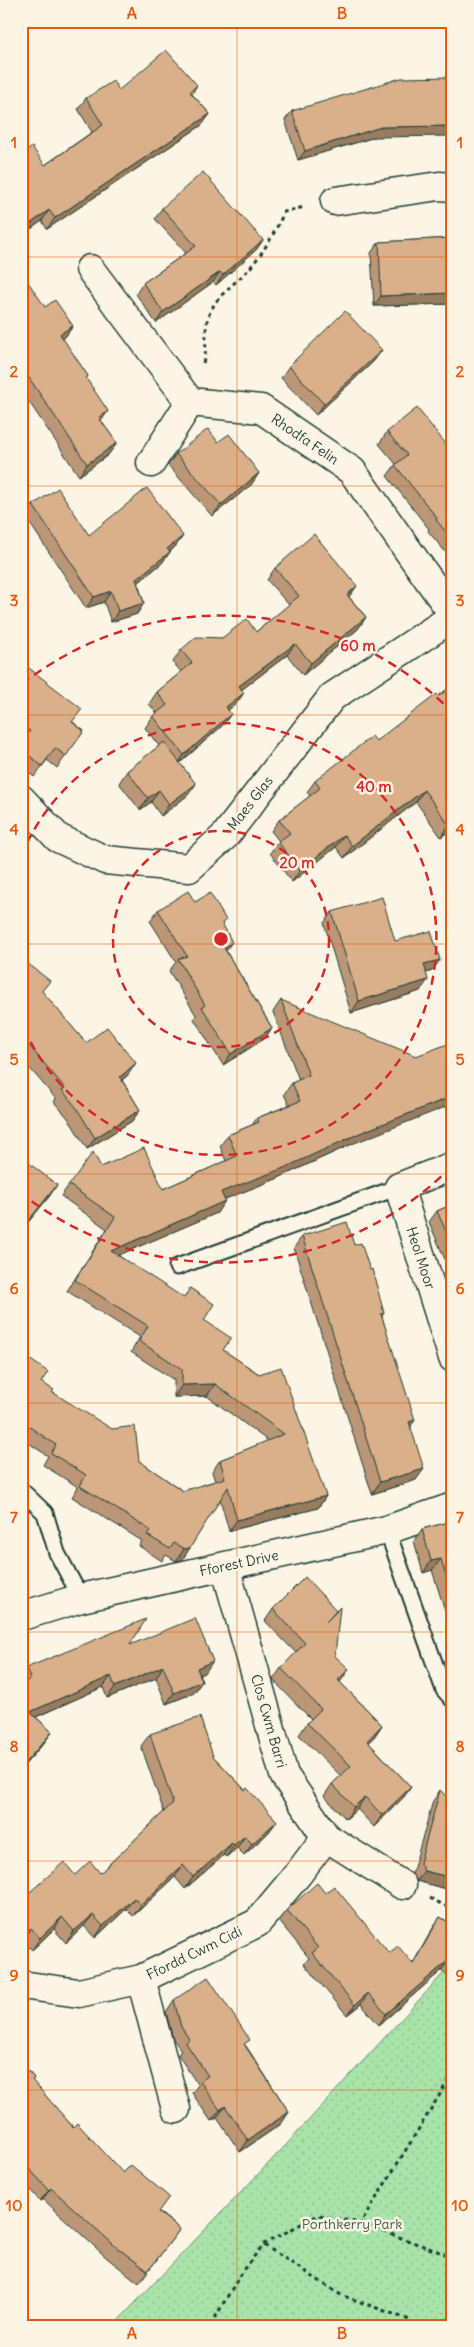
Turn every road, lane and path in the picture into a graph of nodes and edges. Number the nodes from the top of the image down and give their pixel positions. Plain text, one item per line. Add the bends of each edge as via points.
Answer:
1 (453, 187) edge
2 (335, 201) joint
3 (90, 269) dead end
4 (190, 402) junction
5 (151, 463) dead end
6 (453, 615) edge
7 (21, 799) edge
8 (453, 1166) edge
9 (399, 1187) junction
10 (177, 1267) dead end
11 (453, 1358) edge
12 (21, 1490) edge
13 (453, 1508) edge
14 (387, 1530) junction
15 (225, 1566) junction
16 (82, 1598) junction
17 (25, 1615) dead end
18 (453, 1700) edge
19 (326, 1836) junction
20 (402, 1885) dead end
21 (141, 1979) junction
22 (21, 1985) edge
23 (453, 2073) edge
24 (176, 2109) dead end
25 (361, 2223) junction
26 (264, 2244) junction
27 (453, 2257) edge
28 (214, 2326) edge
29 (415, 2326) edge

1 - 2 street via 439,186
2 - 4 path via 284,212 274,235 211,310 204,336 205,358
3 - 4 street
4 - 5 street
4 - 6 street, Rhodfa Felin via 261,409 352,471
6 - 7 street, Maes Glas via 332,697 225,836 189,868 105,860 58,838
8 - 9 street
9 - 10 lane
9 - 11 street, Heol Moor
12 - 16 lane via 45,1513 57,1552
13 - 14 street, Fforest Drive
14 - 15 street, Fforest Drive
14 - 18 lane via 444,1690
15 - 16 street, Fforest Drive
15 - 19 street, Clos Cwm Barri via 284,1775
16 - 17 street, Fforest Drive
19 - 20 street, Clos Cwm Barri
19 - 21 street, Ffordd Cwm Cidi via 257,1923
21 - 22 street, Ffordd Cwm Cidi via 79,1993
21 - 24 street
23 - 25 path
25 - 26 path via 318,2215
25 - 27 path
26 - 28 path via 243,2270 216,2316
26 - 29 path via 342,2295 407,2319

